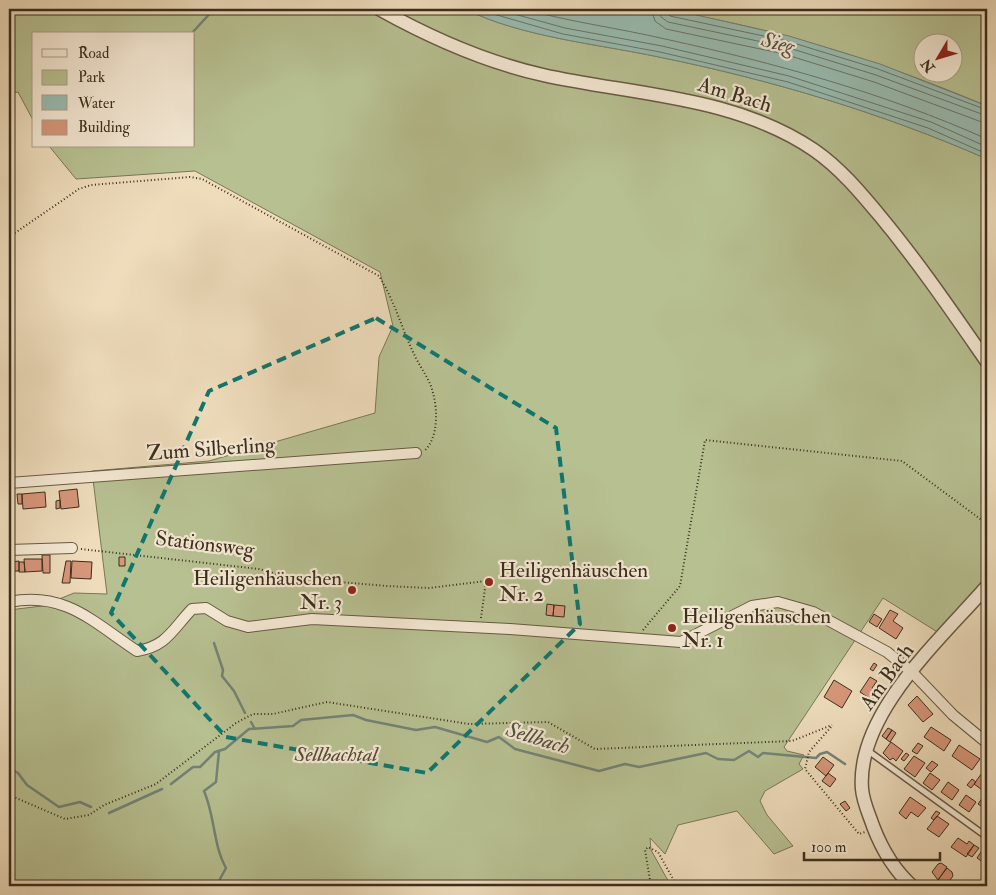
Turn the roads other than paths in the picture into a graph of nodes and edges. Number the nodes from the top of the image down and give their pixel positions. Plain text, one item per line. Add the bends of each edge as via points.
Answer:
1 (380, 9) edge
2 (987, 362) edge
3 (416, 453) road end
4 (9, 483) edge
5 (72, 548) road end
6 (9, 550) edge
7 (987, 586) edge
8 (9, 602) edge
9 (912, 672) junction
10 (987, 743) edge
11 (866, 750) junction
12 (987, 836) edge
13 (912, 886) edge

1 - 2 street, Am Bach via 454,47 508,66 731,112 775,128 814,150 850,180 903,244
3 - 4 street, Zum Silberling
5 - 6 street
7 - 9 street, Am Bach
8 - 9 street via 48,600 88,616 137,651 152,648 169,637 192,609 206,608 227,622 248,627 312,619 681,642 752,606 778,602 813,612 861,636
9 - 10 street via 953,715
9 - 11 street, Am Bach via 886,705
11 - 12 lane
11 - 13 street, Am Bach via 862,790 874,830 896,868

